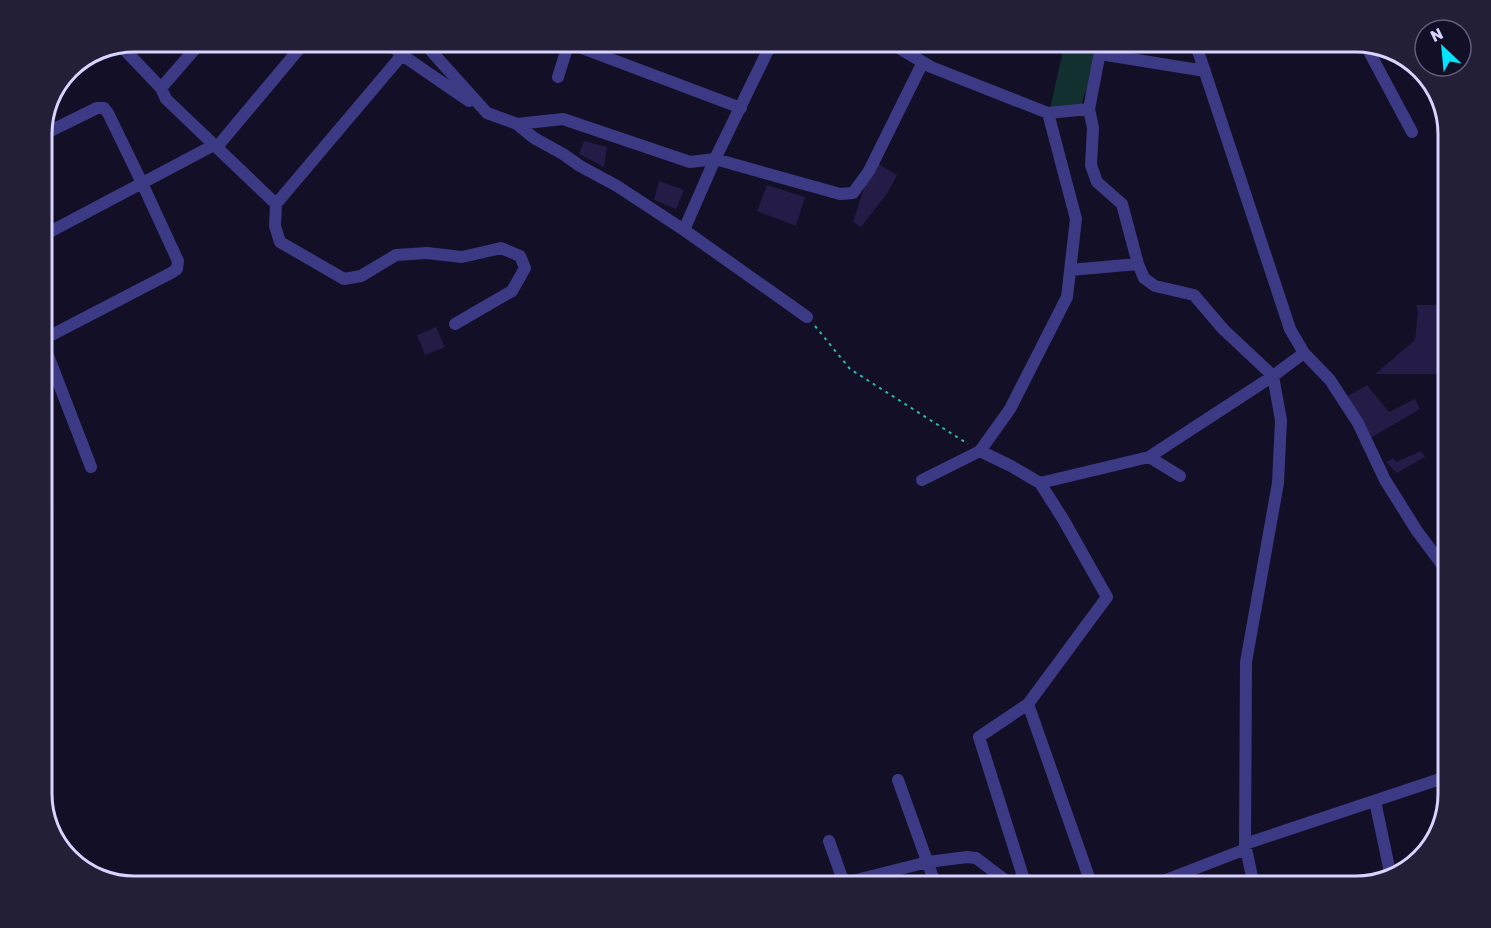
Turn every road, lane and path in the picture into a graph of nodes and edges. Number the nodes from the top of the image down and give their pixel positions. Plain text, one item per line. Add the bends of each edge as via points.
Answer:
1 (192, 52) edge
2 (296, 52) edge
3 (399, 52) edge
4 (405, 52) edge
5 (432, 52) edge
6 (567, 52) edge
7 (591, 52) edge
8 (767, 52) edge
9 (906, 52) edge
10 (1100, 52) edge
11 (1119, 52) edge
12 (1198, 52) edge
13 (127, 53) edge
14 (1369, 53) edge
15 (402, 55) junction
16 (922, 62) junction
17 (1205, 71) junction
18 (558, 77) dead end
19 (161, 88) junction
20 (741, 108) junction
21 (1089, 109) junction
22 (486, 113) junction
23 (1048, 113) junction
24 (517, 124) junction
25 (53, 130) edge
26 (1412, 132) dead end
27 (215, 146) junction
28 (715, 159) junction
29 (146, 181) junction
30 (276, 204) junction
31 (53, 230) edge
32 (684, 230) junction
33 (1138, 264) junction
34 (1070, 270) junction
35 (807, 317) joint
36 (455, 324) dead end
37 (53, 334) edge
38 (1304, 353) junction
39 (53, 369) edge
40 (1273, 376) junction
41 (980, 452) junction
42 (1149, 457) junction
43 (91, 467) dead end
44 (1180, 476) dead end
45 (922, 480) dead end
46 (1040, 483) junction
47 (1438, 559) edge
48 (1028, 704) junction
49 (898, 780) dead end
50 (1438, 780) edge
51 (1375, 801) junction
52 (829, 841) dead end
53 (1246, 846) junction
54 (928, 862) junction
55 (1389, 868) edge
56 (841, 876) edge
57 (877, 876) edge
58 (933, 876) edge
59 (1000, 876) edge
60 (1023, 876) edge
61 (1088, 876) edge
62 (1174, 876) edge
63 (1252, 876) edge

1 - 19 street
2 - 27 street
3 - 15 street
4 - 15 street
5 - 22 street
6 - 18 street
7 - 20 street
8 - 20 street
9 - 16 street
10 - 21 street
11 - 17 street
12 - 17 street
13 - 19 street
14 - 26 street
15 - 22 street
15 - 30 street
16 - 23 street
16 - 28 street via 869,171 853,193 840,194
17 - 38 street via 1290,329
19 - 27 street via 166,99
20 - 28 street
21 - 23 street
21 - 33 street via 1093,128 1091,165 1097,182 1122,204
22 - 24 street
23 - 34 street via 1076,219
24 - 28 street via 563,119 690,162
24 - 32 street
25 - 29 street via 104,108
27 - 29 street
27 - 30 street
28 - 32 street
29 - 31 street
29 - 37 street via 178,261 177,269
30 - 36 street via 275,226 280,242 344,279 361,276 396,255 462,257 501,248 520,256 525,268 512,291
32 - 35 street
33 - 34 street
33 - 40 street via 1144,278 1155,286 1194,295
34 - 41 street via 1067,297 1010,409
35 - 41 path via 850,369
38 - 40 street
38 - 47 street via 1330,380 1347,406 1385,480
39 - 43 street
40 - 42 street
40 - 53 street via 1281,420 1280,449 1278,483 1246,662
41 - 45 street
41 - 46 street
42 - 44 street
42 - 46 street
46 - 48 street via 1107,597
48 - 60 street via 979,737
48 - 61 street
49 - 54 street
50 - 51 street
51 - 53 street
51 - 55 street
52 - 56 street
53 - 62 street
53 - 63 street
54 - 57 street
54 - 58 street
54 - 59 street via 976,858

